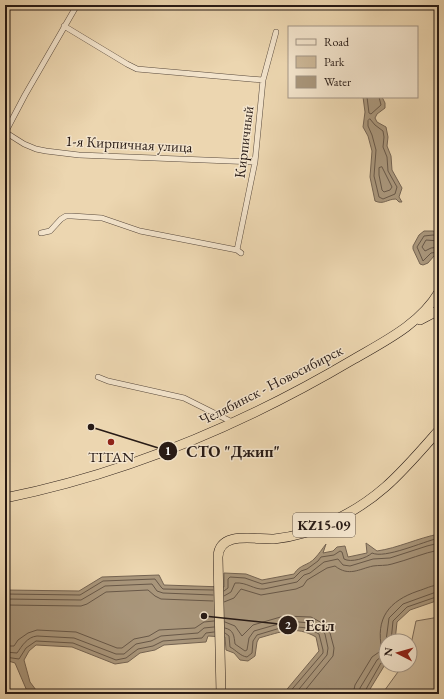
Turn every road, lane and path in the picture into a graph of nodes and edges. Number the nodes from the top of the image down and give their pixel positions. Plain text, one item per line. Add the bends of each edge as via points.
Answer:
1 (77, 5) edge
2 (64, 26) junction
3 (276, 32) dead end
4 (263, 80) junction
5 (5, 133) edge
6 (255, 162) junction
7 (41, 233) dead end
8 (439, 292) edge
9 (439, 310) edge
10 (384, 341) junction
11 (98, 377) dead end
12 (232, 422) junction
13 (439, 423) edge
14 (439, 430) edge
15 (5, 498) edge
16 (369, 500) junction
17 (221, 694) edge

1 - 2 street, 1-я Кирпичная улица
2 - 4 street via 137,69
2 - 5 street, 1-я Кирпичная улица
3 - 4 street, Кирпичный
4 - 6 street, Кирпичный
5 - 6 street, 1-я Кирпичная улица via 36,149 79,155
6 - 7 street, Кирпичный via 239,251 140,231 102,218 66,216 50,231
8 - 10 highway, Челябинск - Новосибирск via 424,313
9 - 10 highway
10 - 12 highway, Челябинск - Новосибирск via 302,389
11 - 12 street via 184,398
12 - 15 highway, Челябинск - Новосибирск via 186,444 143,460 38,492
13 - 16 highway, KZ15-09 via 403,468
14 - 16 highway, KZ15-09 via 386,487
16 - 17 highway, KZ15-09 via 346,515 300,534 278,539 239,538 230,540 220,549 218,561

